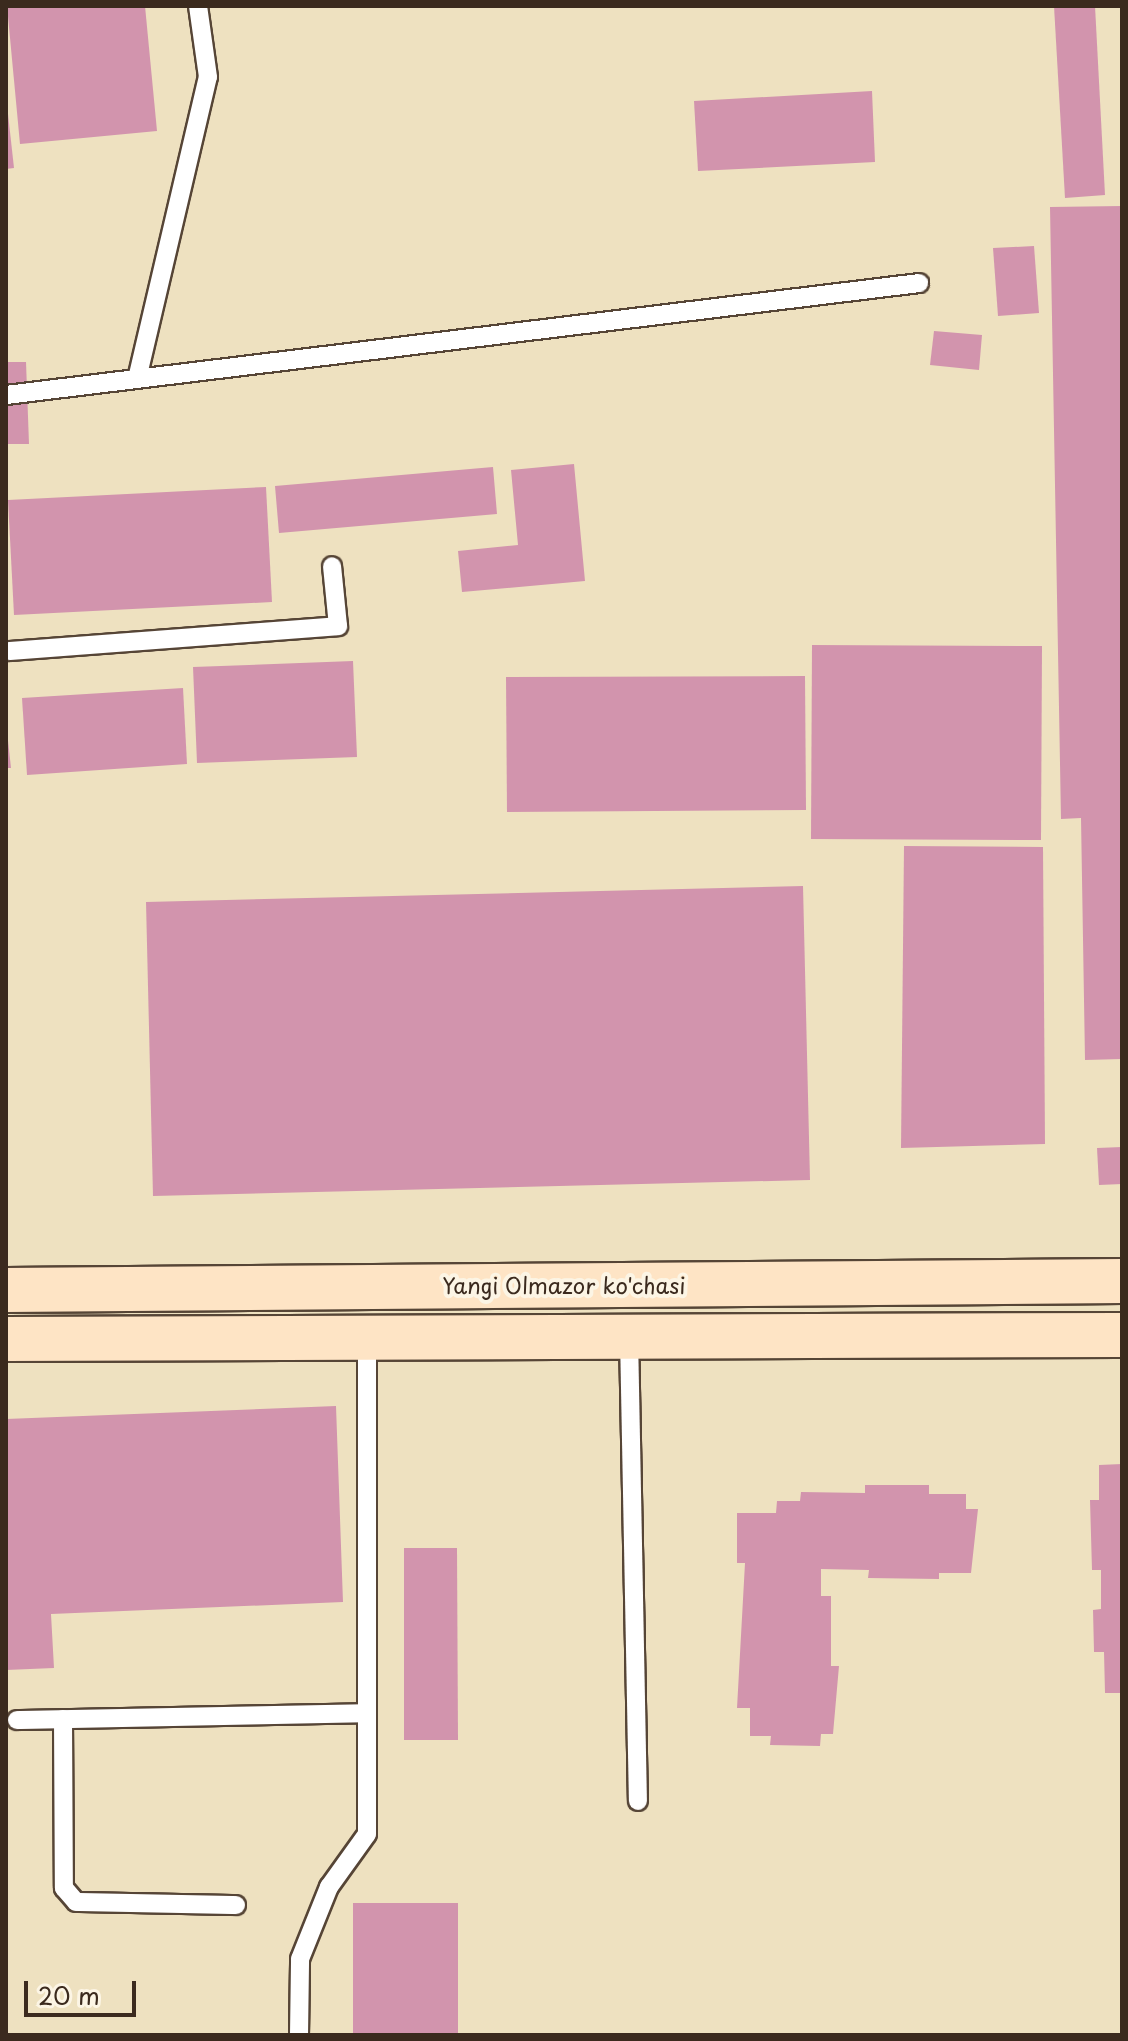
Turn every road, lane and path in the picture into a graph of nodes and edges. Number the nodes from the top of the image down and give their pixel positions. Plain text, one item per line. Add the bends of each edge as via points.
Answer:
1 (198, 6) edge
2 (919, 283) dead end
3 (137, 379) junction
4 (6, 395) edge
5 (332, 566) dead end
6 (9, 651) dead end
7 (1122, 1281) edge
8 (6, 1290) edge
9 (1122, 1335) edge
10 (629, 1336) junction
11 (367, 1337) junction
12 (6, 1339) edge
13 (367, 1713) junction
14 (63, 1719) junction
15 (17, 1720) dead end
16 (638, 1801) dead end
17 (236, 1905) dead end
18 (299, 2035) edge

1 - 3 lane via 208,77
2 - 3 lane
3 - 4 lane
5 - 6 lane via 338,626
7 - 8 main road, Yangi Olmazor ko'chasi
9 - 10 main road
10 - 11 main road
10 - 16 lane
11 - 12 main road
11 - 13 lane
13 - 14 lane
13 - 18 lane via 367,1834 329,1887 300,1959
14 - 15 lane
14 - 17 lane via 64,1888 76,1902

